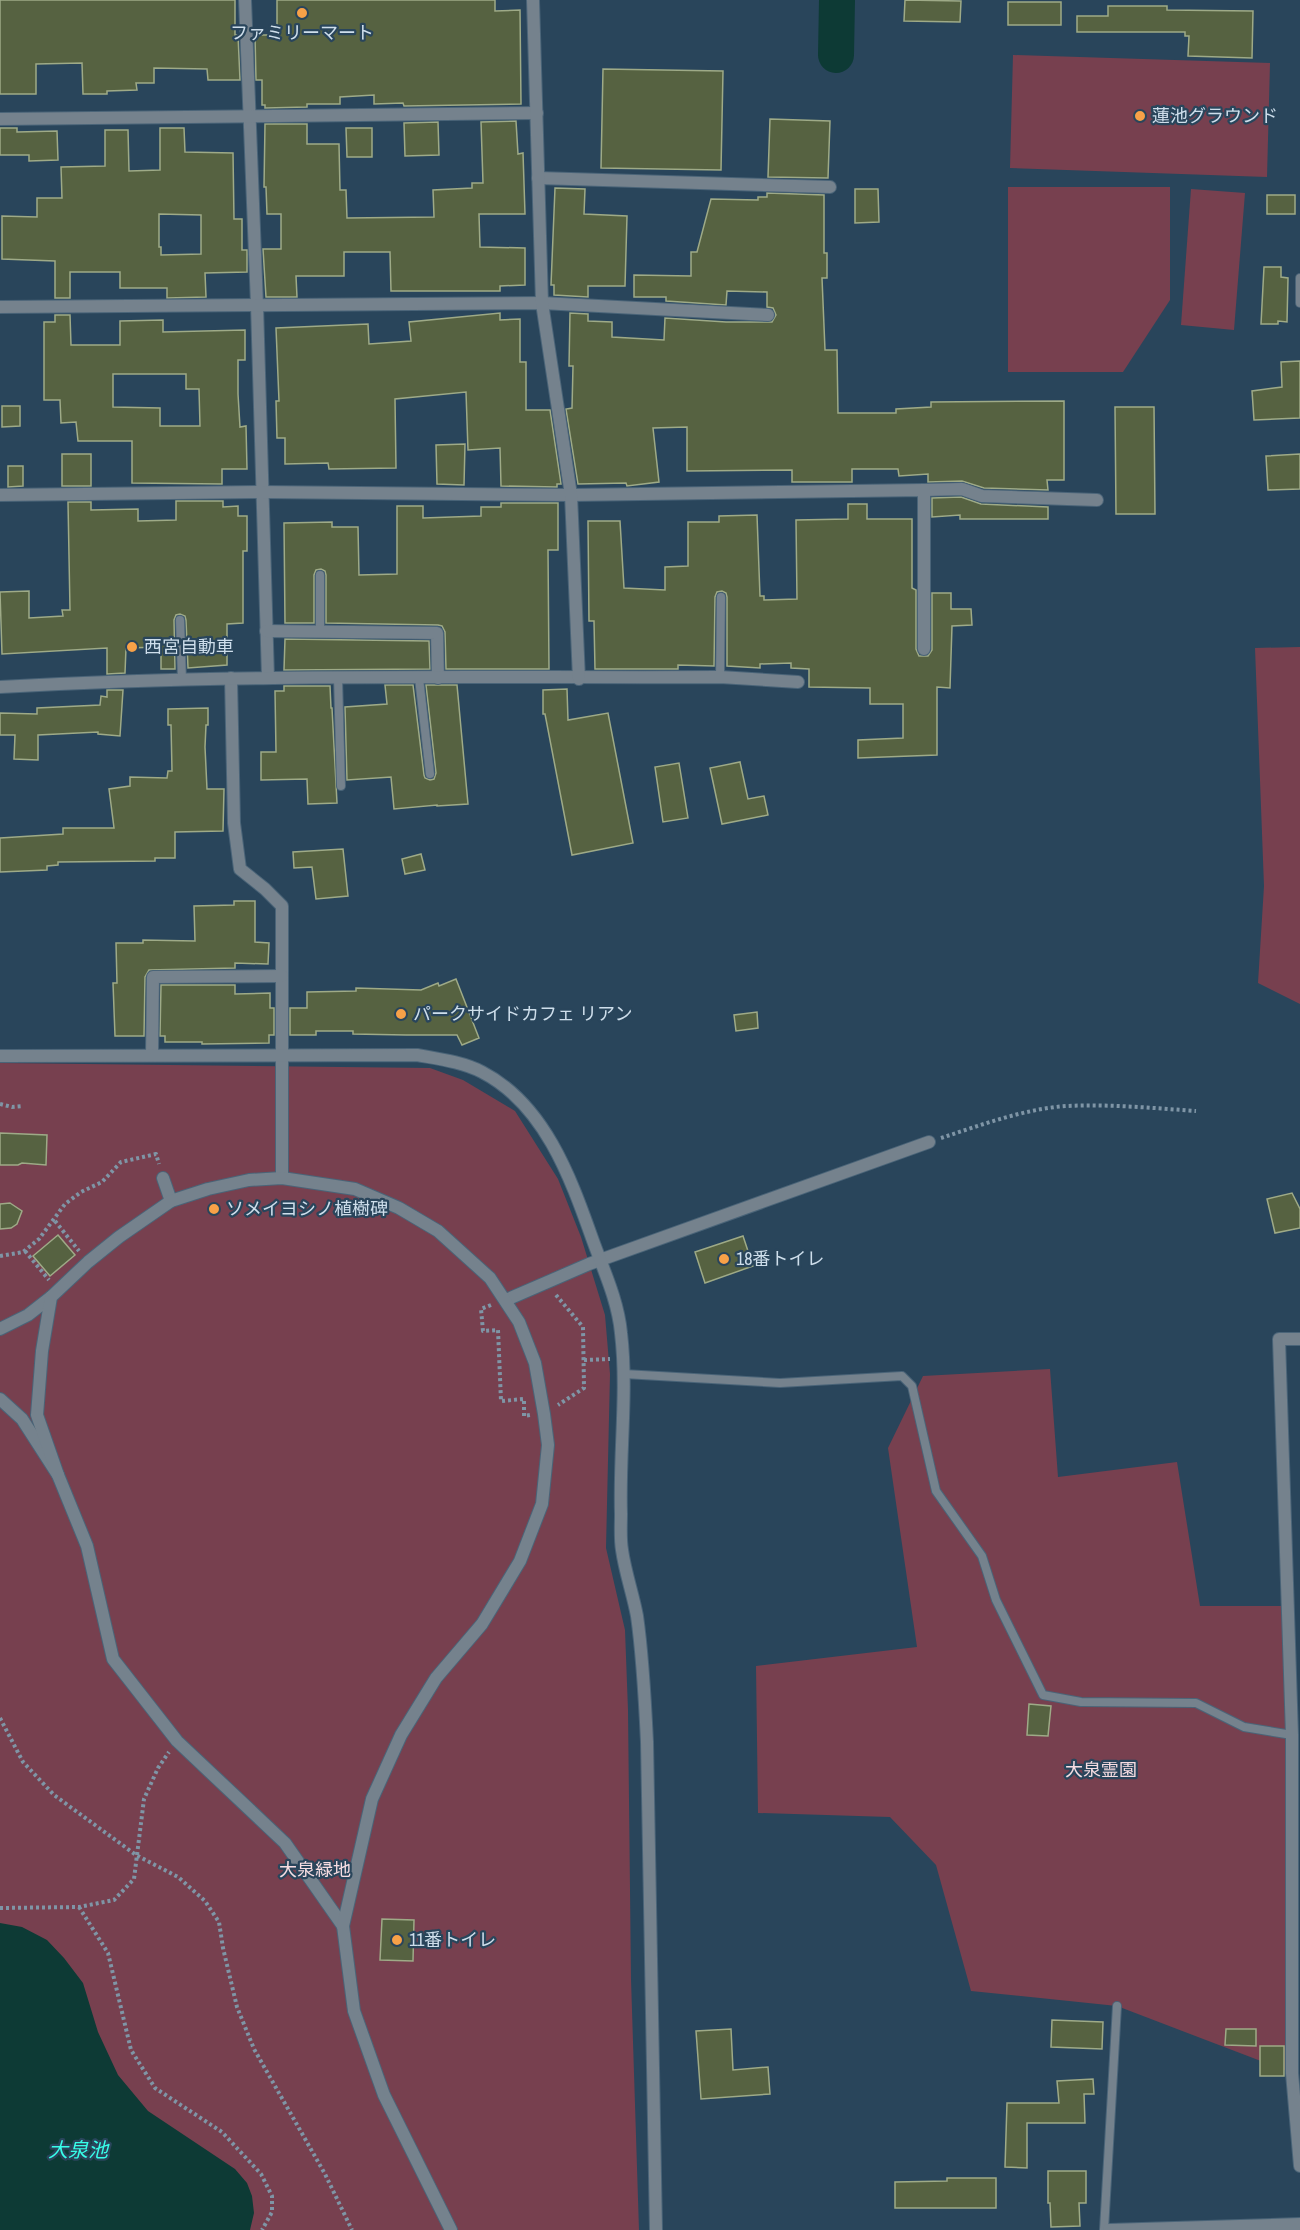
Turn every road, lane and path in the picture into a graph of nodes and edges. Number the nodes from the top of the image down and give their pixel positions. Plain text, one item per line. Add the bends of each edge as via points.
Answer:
1 (245, 0) edge
2 (532, 0) edge
3 (537, 113) junction
4 (250, 116) junction
5 (0, 119) edge
6 (538, 178) junction
7 (830, 187) dead end
8 (1300, 279) edge
9 (542, 303) junction
10 (1300, 303) edge
11 (257, 305) junction
12 (0, 307) edge
13 (768, 315) dead end
14 (924, 490) junction
15 (262, 492) junction
16 (0, 495) edge
17 (571, 495) junction
18 (1097, 500) dead end
19 (320, 575) dead end
20 (721, 597) dead end
21 (180, 620) dead end
22 (266, 632) junction
23 (320, 632) junction
24 (924, 649) dead end
25 (720, 677) junction
26 (231, 678) junction
27 (268, 678) junction
28 (338, 678) junction
29 (419, 678) junction
30 (438, 678) junction
31 (579, 679) junction
32 (182, 680) junction
33 (798, 682) dead end
34 (0, 687) edge
35 (430, 774) dead end
36 (341, 786) dead end
37 (282, 976) junction
38 (152, 1055) junction
39 (282, 1055) junction
40 (0, 1056) edge
41 (0, 1104) edge
42 (23, 1106) dead end
43 (1196, 1111) dead end
44 (929, 1142) joint
45 (163, 1178) joint
46 (282, 1178) junction
47 (171, 1201) junction
48 (55, 1221) junction
49 (25, 1251) junction
50 (0, 1256) edge
51 (600, 1260) junction
52 (88, 1262) junction
53 (55, 1294) junction
54 (506, 1300) junction
55 (0, 1329) edge
56 (1300, 1339) edge
57 (623, 1359) junction
58 (584, 1360) dead end
59 (624, 1374) junction
60 (0, 1399) edge
61 (58, 1475) junction
62 (0, 1718) edge
63 (1292, 1735) junction
64 (177, 1741) junction
65 (136, 1855) junction
66 (79, 1907) junction
67 (0, 1908) edge
68 (343, 1926) junction
69 (1117, 2006) dead end
70 (1300, 2166) edge
71 (1300, 2224) edge
72 (262, 2230) edge
73 (352, 2230) edge
74 (451, 2230) edge
75 (656, 2230) edge
76 (1107, 2230) edge

1 - 4 street
2 - 3 street
3 - 4 street
3 - 6 street
4 - 5 street
4 - 11 street
6 - 7 street
6 - 9 street
8 - 10 lane
9 - 11 street
9 - 13 street
9 - 17 street
11 - 12 street
11 - 15 street
14 - 17 street
14 - 18 street via 962,489 982,496
14 - 24 street
15 - 16 street
15 - 17 street
15 - 22 street
17 - 31 street
19 - 23 lane
20 - 25 lane
21 - 32 lane
22 - 23 street
22 - 27 street
23 - 30 street via 437,633
25 - 31 street
25 - 33 street
26 - 27 street
26 - 32 street
26 - 37 street via 234,823 240,869 282,906
27 - 28 street
28 - 29 street
28 - 36 lane
29 - 30 street
29 - 35 lane
30 - 31 street
32 - 34 street
37 - 38 street via 153,977
37 - 39 street
38 - 39 street
38 - 40 street
39 - 46 street
39 - 51 street via 426,1057 481,1072 505,1086 527,1107 556,1149
41 - 42 path
43 - 44 path via 1065,1106 1005,1117
44 - 51 street
45 - 47 street
45 - 48 path via 156,1154 122,1162 102,1182 65,1204
46 - 47 street via 249,1180
46 - 54 street via 355,1189 399,1208 438,1231 490,1278
47 - 52 street
48 - 49 path
48 - 52 path
49 - 50 path
49 - 53 path
51 - 54 street
51 - 57 street via 615,1300
52 - 53 street
53 - 55 street via 28,1315
53 - 61 street via 42,1351 38,1415
54 - 68 street via 535,1363 548,1445 542,1504 520,1561 483,1624 436,1678 401,1735 372,1799
56 - 63 street via 1279,1339
57 - 58 path
57 - 59 street
59 - 63 lane via 780,1383 902,1376 912,1386 936,1491 982,1556 996,1600 1043,1695 1081,1702 1196,1703 1244,1727
59 - 75 street via 622,1550 643,1665
60 - 61 street via 22,1419
61 - 64 street via 87,1546 113,1659
62 - 65 path via 23,1762 54,1795
63 - 70 street via 1292,2073
64 - 65 path via 158,1768 144,1799
64 - 68 street via 285,1843
65 - 66 path via 134,1879 114,1900
65 - 73 path via 178,1876 205,1901 219,1922 237,2007 254,2049
66 - 67 path
66 - 72 path via 108,1953 131,2050 155,2088 222,2132 261,2174 272,2196 272,2212
68 - 74 street via 354,2011 384,2096
69 - 76 lane
71 - 76 street

